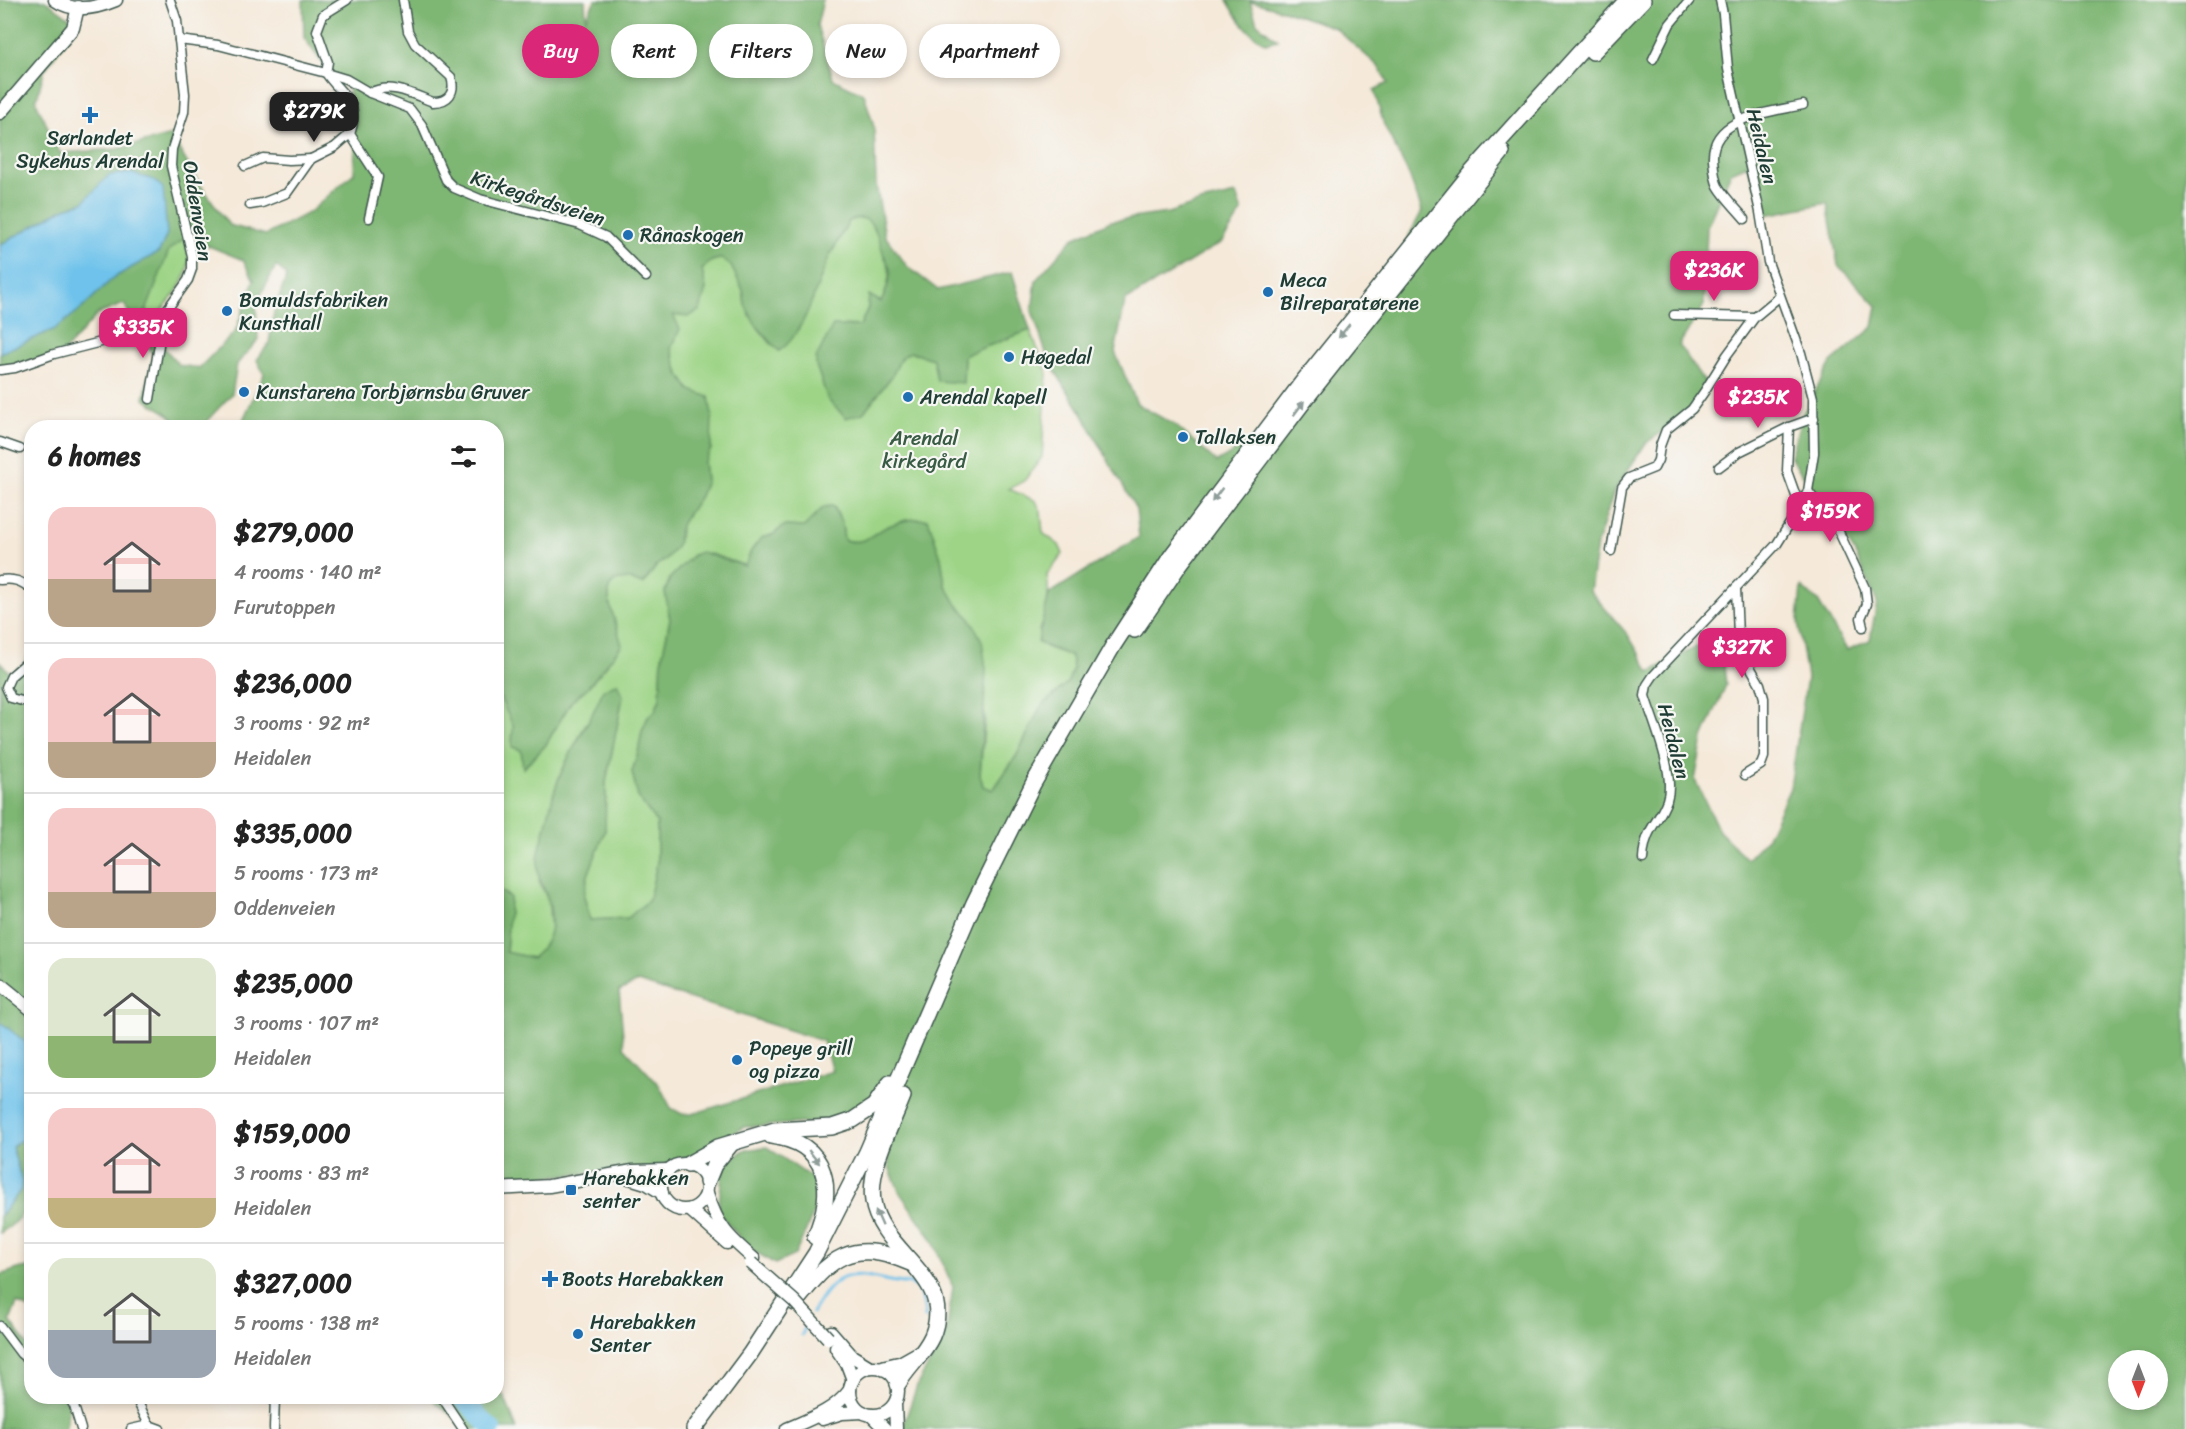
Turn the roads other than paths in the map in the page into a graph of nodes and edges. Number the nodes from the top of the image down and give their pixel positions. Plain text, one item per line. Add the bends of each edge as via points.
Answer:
1 (55, 0) edge
2 (116, 0) edge
3 (170, 0) edge
4 (347, 0) edge
5 (403, 0) edge
6 (1628, 0) edge
7 (1642, 0) edge
8 (1690, 0) edge
9 (1720, 0) edge
10 (78, 7) junction
11 (179, 40) junction
12 (1653, 59) dead end
13 (326, 72) junction
14 (370, 93) junction
15 (1803, 105) dead end
16 (0, 113) edge
17 (1739, 120) junction
18 (350, 134) junction
19 (311, 159) junction
20 (245, 166) dead end
21 (250, 205) dead end
22 (369, 218) dead end
23 (1744, 219) dead end
24 (646, 277) dead end
25 (1779, 297) junction
26 (1674, 315) dead end
27 (1755, 317) junction
28 (157, 320) junction
29 (0, 370) edge
30 (150, 399) dead end
31 (1814, 418) junction
32 (1789, 427) junction
33 (0, 442) edge
34 (20, 449) dead end
35 (1719, 467) dead end
36 (1808, 491) junction
37 (1800, 507) junction
38 (1611, 551) dead end
39 (0, 580) edge
40 (24, 584) edge
41 (1736, 588) junction
42 (1863, 627) dead end
43 (24, 665) edge
44 (24, 701) edge
45 (1745, 775) dead end
46 (1643, 859) dead end
47 (0, 984) edge
48 (24, 1004) edge
49 (924, 1020) junction
50 (903, 1096) junction
51 (762, 1134) junction
52 (731, 1144) junction
53 (688, 1164) junction
54 (669, 1170) junction
55 (619, 1175) junction
56 (707, 1187) junction
57 (504, 1189) edge
58 (662, 1193) junction
59 (690, 1210) junction
60 (753, 1261) junction
61 (913, 1265) junction
62 (781, 1316) junction
63 (0, 1326) edge
64 (829, 1335) junction
65 (922, 1352) junction
66 (24, 1356) edge
67 (877, 1367) junction
68 (898, 1384) junction
69 (851, 1385) junction
70 (73, 1404) edge
71 (139, 1404) edge
72 (275, 1404) edge
73 (446, 1404) edge
74 (895, 1404) junction
75 (867, 1414) junction
76 (148, 1425) junction
77 (81, 1429) edge
78 (131, 1429) edge
79 (160, 1429) edge
80 (274, 1429) edge
81 (463, 1429) edge
82 (694, 1429) edge
83 (703, 1429) edge
84 (787, 1429) edge
85 (798, 1429) edge
86 (885, 1429) edge
87 (896, 1429) edge

1 - 10 main road
2 - 10 main road via 100,7
3 - 11 street
4 - 13 street via 323,15 318,25 318,37 328,62
5 - 14 street via 408,32 415,44 446,70 453,92 439,102 397,89 381,87
6 -> 49 highway via 1470,174 1301,384 1172,555 1113,646 1033,784 974,903
50 -> 7 highway via 982,907 1042,788 1121,651 1180,564 1311,392 1507,146
8 - 12 street via 1670,24
9 - 17 street, Heidalen
10 - 16 main road via 73,28
11 - 13 street, Kirkegårdsveien via 218,45
11 - 28 street, Oddenveien via 185,103 171,166 192,269 166,313
13 - 14 street, Kirkegårdsveien
13 - 18 street via 350,102
14 - 24 street, Kirkegårdsveien via 410,109 422,125 446,180 454,188 480,199 580,225 606,237
15 - 17 street
17 - 23 street via 1717,139 1713,156 1719,188
17 - 25 street, Heidalen via 1768,262
18 - 19 street
18 - 22 street via 378,177
19 - 20 street via 263,158
19 - 21 street via 287,194
25 - 27 street
25 - 31 street, Heidalen via 1808,375
26 - 27 street
27 - 38 street via 1692,409 1666,430 1654,468 1629,478 1622,487
28 - 29 street, Oddenveien via 109,340
28 - 30 street via 159,345
31 - 32 street
31 - 36 street, Heidalen
32 - 35 street via 1739,452
32 - 37 street via 1787,471
33 - 34 street
36 - 37 street, Heidalen
36 - 42 street via 1839,532 1865,588
37 - 41 street, Heidalen via 1777,544
39 - 40 street via 11,578
41 - 45 street via 1738,636 1764,698 1764,757 1761,765
41 - 46 street, Heidalen via 1647,685 1645,696 1667,766 1669,794 1648,831
43 - 44 street via 11,676 6,687 11,698
47 - 48 main road
49 - 51 highway via 883,1095 864,1114 832,1127
49 - 62 highway via 848,1192
61 -> 50 highway via 880,1224 873,1200 874,1170
50 - 62 highway via 846,1212
51 - 52 highway
51 -> 62 highway via 786,1138 809,1150 822,1167 827,1189 822,1219
52 - 53 highway
52 - 56 highway via 714,1165
53 - 54 main road
53 - 56 main road via 700,1170
54 - 55 main road
54 - 58 main road via 662,1180
55 - 57 main road
55 - 58 main road
56 - 59 main road via 701,1203
56 - 60 main road via 722,1229
58 - 59 main road via 672,1207
59 - 60 main road
60 - 64 main road, bridge
61 - 62 highway via 880,1252 842,1256 823,1269
61 - 65 highway via 930,1286 936,1305 935,1327
62 - 82 highway
62 - 83 highway via 735,1389
63 - 66 street
64 - 67 main road via 852,1356
64 - 69 main road via 847,1364
65 - 67 highway via 901,1364
65 - 68 highway
67 - 68 main road via 894,1376
67 - 69 main road via 859,1372
68 - 74 main road
69 - 75 main road via 852,1402
69 - 84 main road via 837,1404
70 - 77 street
71 - 76 street
72 - 80 street
73 - 81 street
74 - 75 main road via 885,1413
74 - 87 main road
75 - 85 main road via 835,1415
75 - 86 main road
76 - 78 street
76 - 79 street

